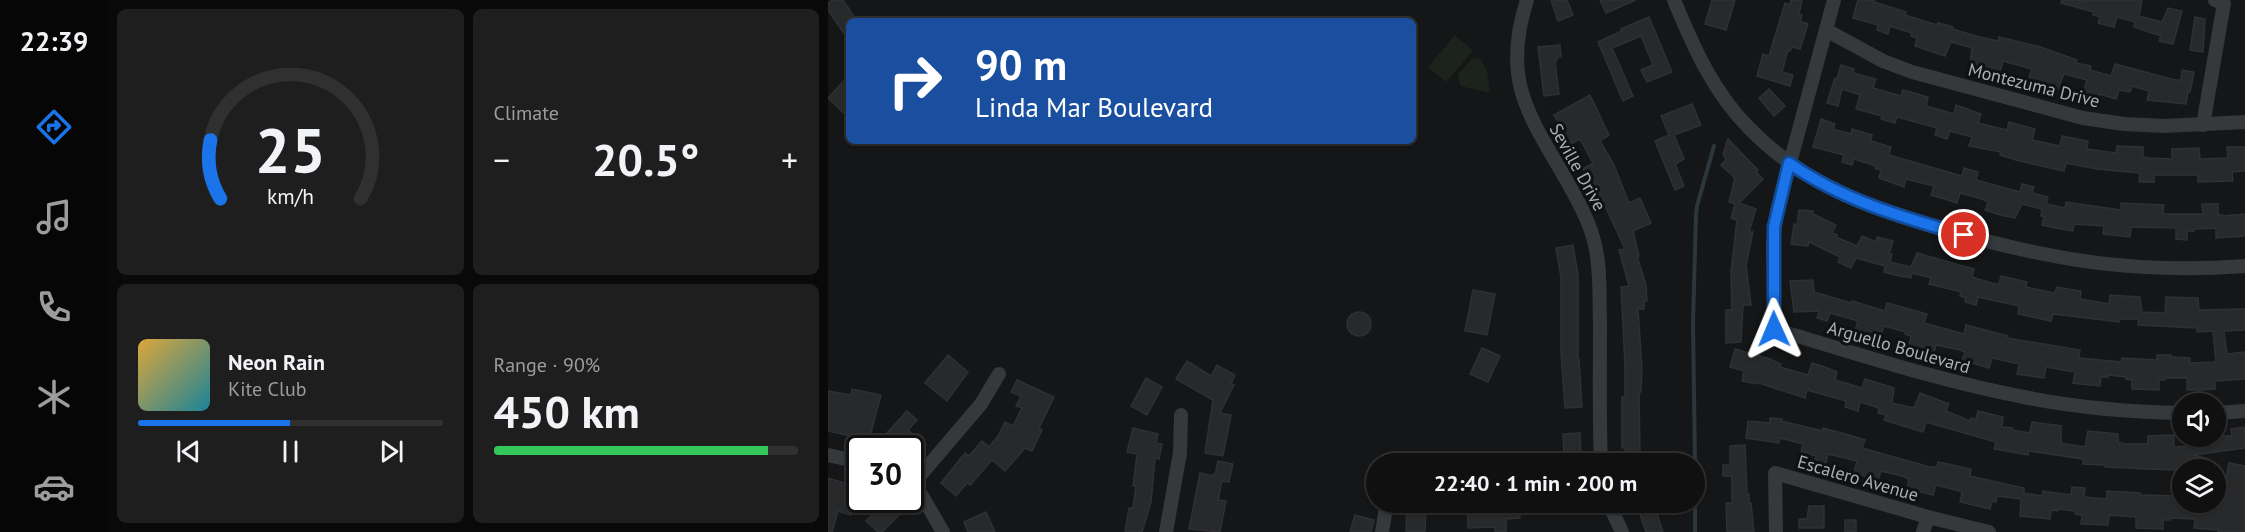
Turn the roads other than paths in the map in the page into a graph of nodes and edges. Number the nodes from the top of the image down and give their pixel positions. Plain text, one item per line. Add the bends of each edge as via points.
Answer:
1 (1527, 0) edge
2 (1674, 0) edge
3 (1834, 0) edge
4 (2215, 0) edge
5 (1826, 30) junction
6 (2245, 122) edge
7 (2204, 125) junction
8 (1789, 163) junction
9 (2245, 266) edge
10 (999, 374) dead end
11 (2245, 411) edge
12 (2226, 412) edge
13 (2172, 413) edge
14 (1181, 415) dead end
15 (1600, 453) edge
16 (828, 455) edge
17 (846, 459) edge
18 (924, 470) edge
19 (924, 501) edge
20 (1385, 513) edge
21 (1613, 513) edge
22 (1928, 517) junction
23 (943, 532) edge
24 (1166, 532) edge
25 (1382, 532) edge
26 (1622, 532) edge
27 (1776, 532) edge
28 (1923, 532) edge
29 (1989, 532) edge

1 - 15 street, Seville Drive via 1515,56 1521,91 1534,124 1582,207 1596,246
2 - 8 street via 1719,92 1749,128
3 - 5 street
4 - 7 street via 2224,3
5 - 7 street, Montezuma Drive via 1912,72 2040,108 2124,124
5 - 8 street
6 - 7 street, Montezuma Drive
8 - 9 street via 1830,189 1874,208 2035,254 2145,268
8 - 13 street, Arguello Boulevard via 1774,227 1774,329 1948,380 2028,398 2120,411
10 - 18 street via 981,404
11 - 12 street
14 - 24 street via 1180,453
16 - 17 street
19 - 23 street
20 - 25 street
21 - 26 street
22 - 27 street, Escalero Avenue via 1775,473
22 - 28 street
22 - 29 street, Escalero Avenue

